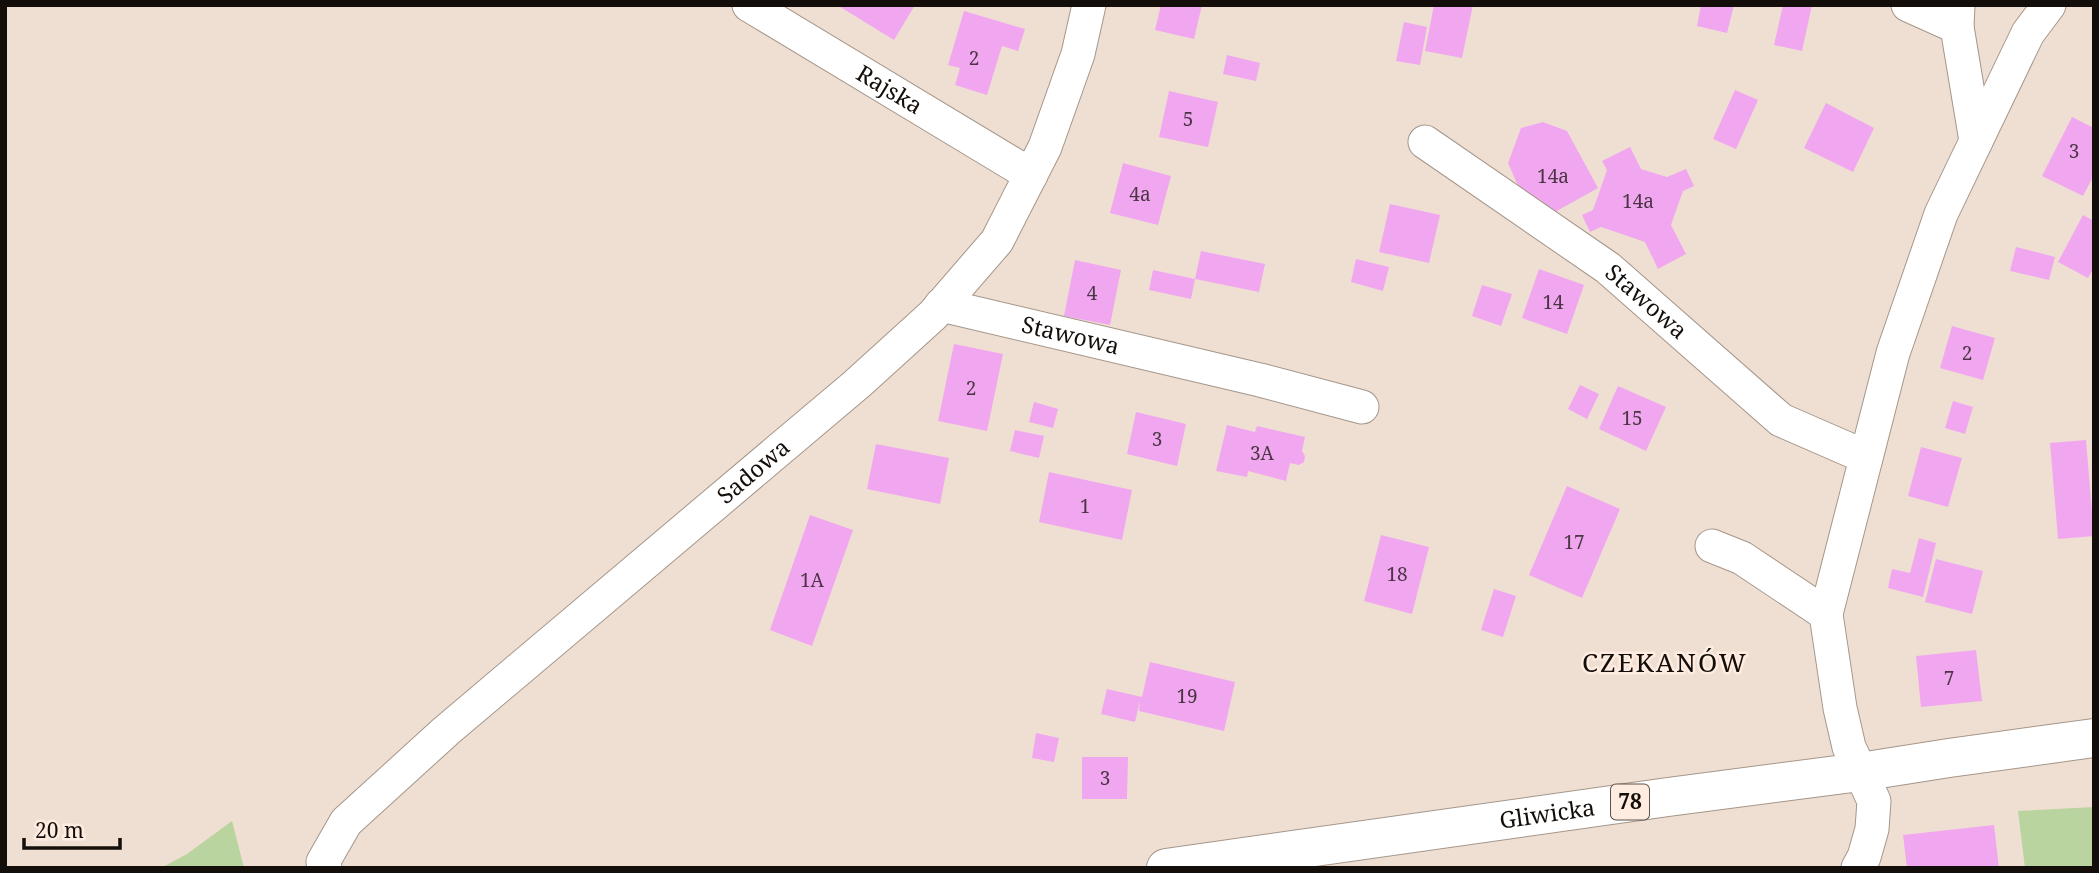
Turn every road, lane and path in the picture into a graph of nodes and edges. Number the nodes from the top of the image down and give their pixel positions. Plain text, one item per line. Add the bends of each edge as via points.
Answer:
1 (749, 5) edge
2 (1089, 5) edge
3 (1908, 5) edge
4 (2049, 5) edge
5 (1958, 16) edge
6 (1976, 141) junction
7 (1425, 142) dead end
8 (1031, 175) junction
9 (941, 305) junction
10 (1362, 407) dead end
11 (1866, 457) junction
12 (1712, 546) dead end
13 (1826, 614) junction
14 (2094, 738) edge
15 (1860, 772) junction
16 (325, 868) edge
17 (1166, 868) edge
18 (1858, 868) edge

1 - 8 street, Rajska
2 - 8 street, Sadowa via 1079,54
3 - 5 street
4 - 6 street via 2028,33
5 - 6 street
6 - 11 street via 1941,214 1893,353
7 - 11 street, Stawowa via 1608,268 1781,420
8 - 9 street, Sadowa via 997,242
9 - 10 street, Stawowa
9 - 16 street, Sadowa via 857,384 446,731 346,822 323,862
11 - 13 street
12 - 13 street via 1742,558
13 - 15 street via 1840,708
14 - 15 main road, Gliwicka / 78
15 - 17 main road, Gliwicka / 78
15 - 18 street via 1874,802 1872,829

